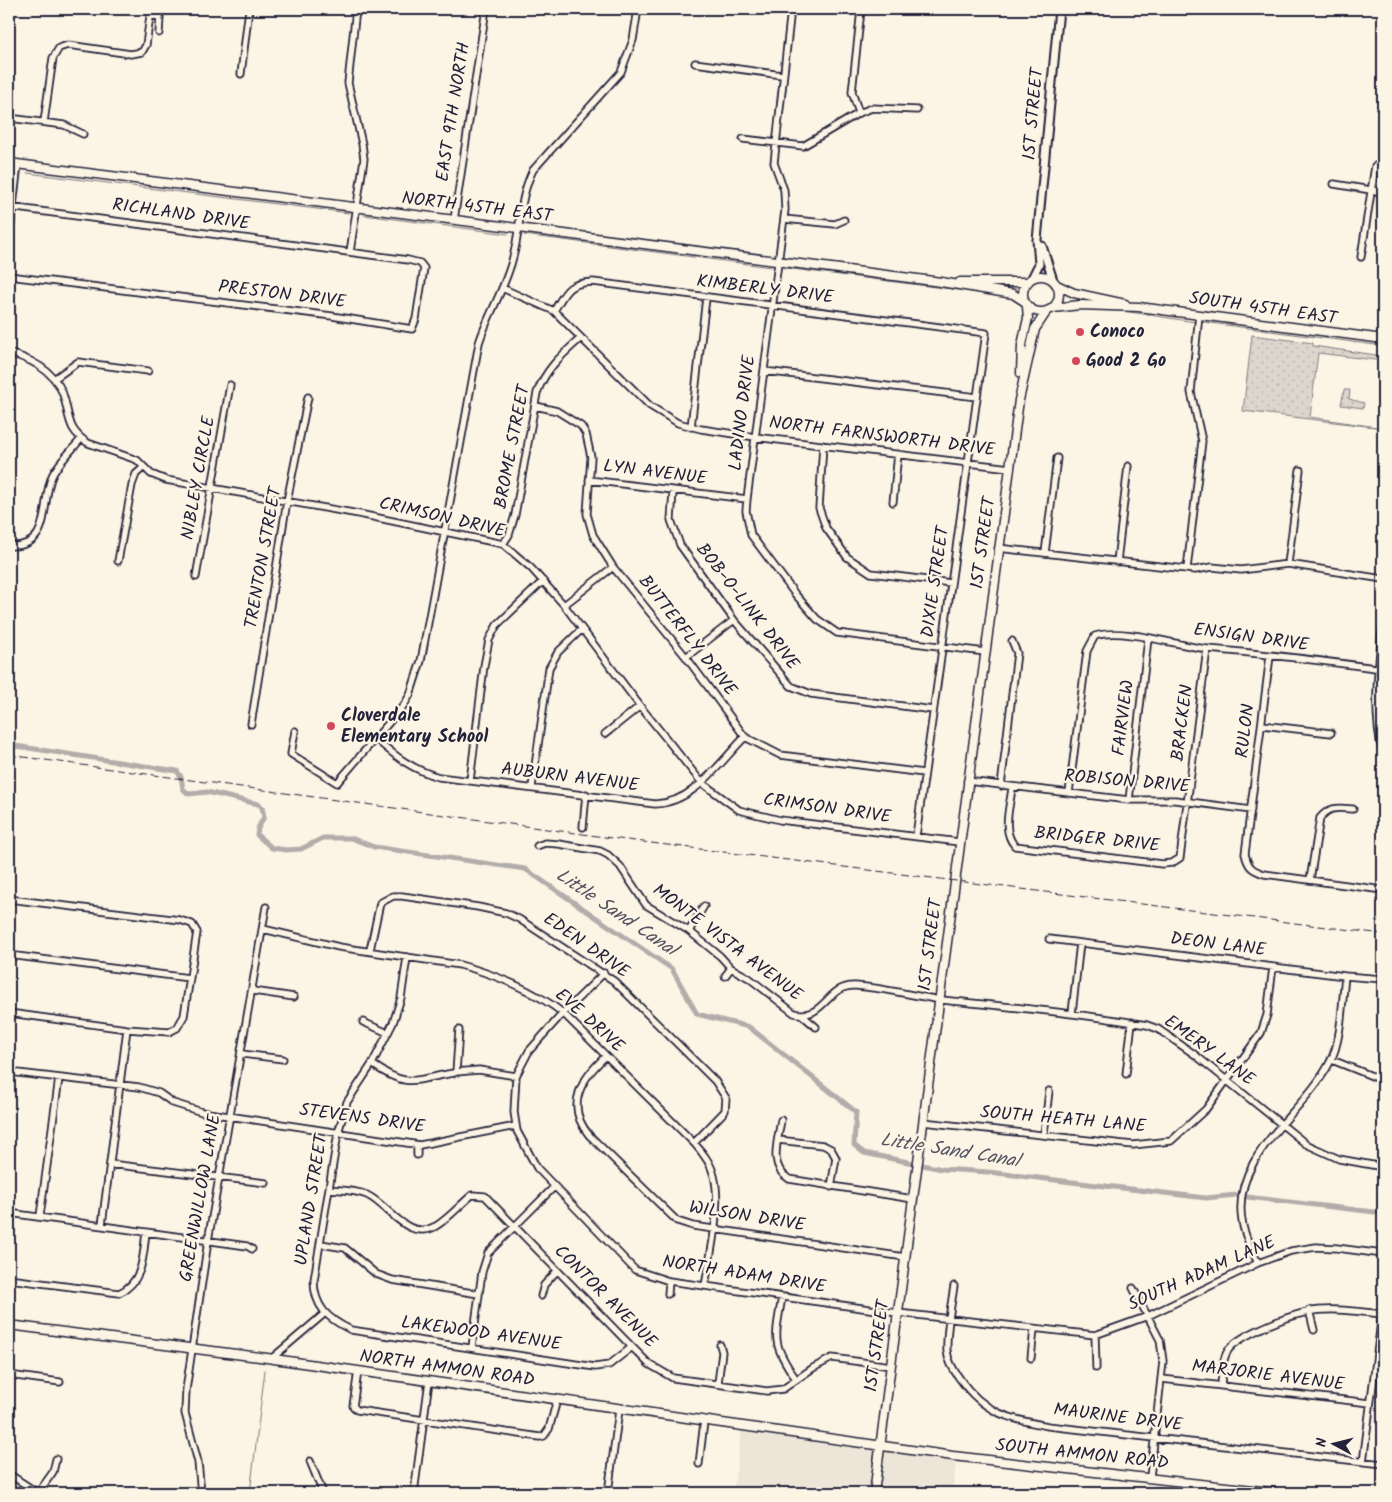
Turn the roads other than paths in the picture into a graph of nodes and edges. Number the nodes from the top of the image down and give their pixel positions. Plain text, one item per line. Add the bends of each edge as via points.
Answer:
1 (250, 9) edge
2 (356, 9) edge
3 (486, 9) edge
4 (638, 9) edge
5 (1059, 9) edge
6 (861, 10) edge
7 (151, 12) edge
8 (790, 18) dead end
9 (159, 33) dead end
10 (694, 63) dead end
11 (241, 74) dead end
12 (782, 74) junction
13 (917, 110) dead end
14 (858, 113) junction
15 (9, 118) edge
16 (44, 122) junction
17 (83, 134) dead end
18 (743, 139) dead end
19 (775, 144) junction
20 (9, 163) edge
21 (18, 164) junction
22 (1375, 166) dead end
23 (1334, 184) dead end
24 (1371, 190) junction
25 (1383, 192) edge
26 (356, 207) junction
27 (11, 208) edge
28 (784, 219) junction
29 (454, 220) junction
30 (844, 220) dead end
31 (1040, 221) junction
32 (518, 229) junction
33 (9, 241) edge
34 (350, 252) junction
35 (1361, 257) dead end
36 (778, 262) junction
37 (9, 276) edge
38 (1030, 280) junction
39 (941, 282) junction
40 (1055, 282) junction
41 (502, 288) junction
42 (706, 298) junction
43 (1026, 304) junction
44 (772, 306) junction
45 (1139, 307) junction
46 (1050, 310) junction
47 (554, 312) junction
48 (1199, 315) junction
49 (986, 333) joint
50 (581, 338) junction
51 (1383, 340) edge
52 (9, 353) edge
53 (148, 371) dead end
54 (764, 371) junction
55 (54, 379) junction
56 (230, 385) dead end
57 (308, 397) dead end
58 (977, 398) junction
59 (1019, 400) junction
60 (536, 406) junction
61 (690, 427) junction
62 (755, 437) junction
63 (82, 439) junction
64 (823, 445) junction
65 (898, 454) junction
66 (1057, 458) dead end
67 (967, 463) junction
68 (1128, 466) dead end
69 (144, 467) junction
70 (1010, 468) junction
71 (1300, 470) dead end
72 (589, 480) junction
73 (213, 489) junction
74 (673, 492) junction
75 (747, 499) junction
76 (287, 501) junction
77 (893, 502) dead end
78 (445, 532) junction
79 (503, 544) junction
80 (9, 546) edge
81 (998, 548) junction
82 (1045, 553) junction
83 (118, 561) dead end
84 (1117, 562) junction
85 (1288, 564) junction
86 (613, 567) junction
87 (1187, 569) junction
88 (196, 577) dead end
89 (1383, 579) edge
90 (544, 581) junction
91 (951, 583) junction
92 (564, 605) junction
93 (734, 620) junction
94 (1383, 624) edge
95 (581, 630) junction
96 (1148, 639) junction
97 (1012, 641) dead end
98 (942, 647) junction
99 (1207, 649) junction
100 (985, 652) junction
101 (1270, 656) junction
102 (686, 657) junction
103 (1380, 668) edge
104 (640, 706) junction
105 (933, 710) junction
106 (250, 724) dead end
107 (1262, 725) junction
108 (295, 731) dead end
109 (1331, 733) dead end
110 (605, 734) dead end
111 (746, 738) junction
112 (376, 739) junction
113 (1382, 741) edge
114 (1383, 756) edge
115 (924, 773) junction
116 (470, 781) junction
117 (967, 781) junction
118 (702, 782) junction
119 (1001, 786) junction
120 (532, 788) junction
121 (1012, 788) junction
122 (1070, 793) junction
123 (586, 794) junction
124 (1129, 800) junction
125 (1188, 802) junction
126 (1353, 809) dead end
127 (1251, 810) junction
128 (583, 827) dead end
129 (916, 836) junction
130 (959, 842) junction
131 (538, 846) dead end
132 (1310, 880) junction
133 (1383, 890) edge
134 (9, 899) edge
135 (704, 906) dead end
136 (266, 907) dead end
137 (263, 930) junction
138 (689, 931) junction
139 (1049, 939) dead end
140 (1080, 943) junction
141 (370, 950) junction
142 (9, 955) edge
143 (407, 957) junction
144 (1273, 967) junction
145 (730, 968) junction
146 (604, 972) junction
147 (724, 976) dead end
148 (1345, 976) junction
149 (189, 978) junction
150 (1383, 979) edge
151 (253, 991) junction
152 (294, 997) dead end
153 (939, 999) junction
154 (9, 1013) edge
155 (563, 1013) junction
156 (1072, 1013) junction
157 (802, 1015) junction
158 (364, 1022) dead end
159 (1132, 1022) junction
160 (816, 1027) dead end
161 (127, 1029) junction
162 (459, 1030) dead end
163 (388, 1033) junction
164 (242, 1054) junction
165 (606, 1056) junction
166 (283, 1059) dead end
167 (1332, 1060) junction
168 (372, 1064) junction
169 (9, 1072) edge
170 (456, 1072) junction
171 (1126, 1074) dead end
172 (516, 1076) junction
173 (59, 1078) junction
174 (1377, 1078) dead end
175 (1226, 1080) junction
176 (120, 1086) junction
177 (1049, 1091) dead end
178 (231, 1115) junction
179 (781, 1120) dead end
180 (923, 1122) junction
181 (516, 1126) junction
182 (1281, 1126) junction
183 (338, 1133) junction
184 (1044, 1134) junction
185 (778, 1140) junction
186 (694, 1143) junction
187 (417, 1145) junction
188 (417, 1155) dead end
189 (110, 1164) junction
190 (1383, 1167) edge
191 (220, 1178) junction
192 (266, 1183) dead end
193 (554, 1187) junction
194 (832, 1187) junction
195 (330, 1189) junction
196 (913, 1199) junction
197 (9, 1212) edge
198 (40, 1216) junction
199 (102, 1225) junction
200 (515, 1227) junction
201 (713, 1229) junction
202 (146, 1232) junction
203 (208, 1241) junction
204 (321, 1244) junction
205 (252, 1249) dead end
206 (1383, 1254) edge
207 (905, 1257) junction
208 (1258, 1263) junction
209 (557, 1270) junction
210 (9, 1279) edge
211 (669, 1281) junction
212 (705, 1286) junction
213 (954, 1286) dead end
214 (1133, 1288) dead end
215 (479, 1294) junction
216 (668, 1294) dead end
217 (540, 1296) dead end
218 (782, 1297) junction
219 (1383, 1306) edge
220 (1309, 1310) junction
221 (898, 1313) junction
222 (324, 1314) junction
223 (1382, 1314) edge
224 (1148, 1316) junction
225 (949, 1320) junction
226 (9, 1326) edge
227 (1034, 1329) junction
228 (1314, 1330) dead end
229 (1095, 1335) junction
230 (720, 1345) dead end
231 (472, 1347) junction
232 (632, 1347) junction
233 (192, 1348) junction
234 (271, 1358) junction
235 (1031, 1358) dead end
236 (891, 1366) junction
237 (1096, 1368) dead end
238 (358, 1371) junction
239 (9, 1376) edge
240 (796, 1379) junction
241 (1162, 1379) junction
242 (429, 1381) junction
243 (60, 1382) dead end
244 (718, 1383) junction
245 (1221, 1386) junction
246 (557, 1400) junction
247 (1370, 1404) junction
248 (619, 1410) junction
249 (423, 1420) junction
250 (704, 1422) junction
251 (1154, 1437) junction
252 (880, 1446) junction
253 (56, 1459) dead end
254 (310, 1461) dead end
255 (1363, 1462) junction
256 (699, 1464) dead end
257 (1383, 1464) edge
258 (9, 1474) edge
259 (1150, 1478) junction
260 (38, 1493) edge
261 (201, 1493) edge
262 (324, 1493) edge
263 (385, 1493) edge
264 (406, 1493) edge
265 (414, 1493) edge
266 (608, 1493) edge
267 (874, 1493) edge
268 (1280, 1493) edge

1 - 11 street
2 - 26 street via 348,84 364,159
3 - 29 street, EAST 9TH NORTH
4 - 32 street via 633,40 621,72 533,170 522,199
5 - 31 street, 1ST STREET
6 - 14 street via 852,92
7 - 9 street via 160,17
7 - 16 street via 142,52 131,54 68,45 59,48 53,58
8 - 12 street, LADINO DRIVE
10 - 12 street
12 - 19 street, LADINO DRIVE
13 - 14 street via 881,107
14 - 19 street via 803,146
15 - 16 street
16 - 17 street via 64,125
18 - 19 street
19 - 28 street, LADINO DRIVE via 775,170 786,200
20 - 21 main road, NORTH 45TH EAST
21 - 26 main road, NORTH 45TH EAST
21 - 27 street
22 - 24 street
23 - 24 street
24 - 25 street
24 - 35 street
26 - 29 main road, NORTH 45TH EAST
26 - 34 street
27 - 33 street
27 - 34 street, RICHLAND DRIVE
28 - 30 street via 835,224
28 - 36 street, LADINO DRIVE
29 - 32 main road, NORTH 45TH EAST
31 - 38 street, 1ST STREET via 1037,240 1039,264
31 - 40 street, 1ST STREET via 1044,257
32 - 36 main road, NORTH 45TH EAST
32 - 41 street via 514,255
34 - 37 street, PRESTON DRIVE via 420,263 424,268 412,329
36 - 39 main road, NORTH 45TH EAST
36 - 44 street, LADINO DRIVE
38 - 39 main road, NORTH 45TH EAST
38 - 40 main road via 1044,276
38 - 43 main road via 1023,293
39 - 43 main road, NORTH 45TH EAST via 1013,294
40 - 45 main road, SOUTH 45TH EAST via 1074,293
40 - 46 main road via 1059,298
41 - 47 street, NORTH FARNSWORTH DRIVE
41 - 78 street via 479,343
42 - 44 street, KIMBERLY DRIVE
42 - 47 street, KIMBERLY DRIVE via 580,282 567,288
42 - 61 street
43 - 46 main road via 1036,312
43 - 59 main road via 1028,318 1022,345
44 - 49 street, KIMBERLY DRIVE
44 - 54 street, LADINO DRIVE
45 - 46 main road, SOUTH 45TH EAST via 1080,305
45 - 48 main road, SOUTH 45TH EAST
46 - 59 main road via 1034,329
47 - 50 street, NORTH FARNSWORTH DRIVE
48 - 51 main road, SOUTH 45TH EAST
48 - 87 street via 1191,392 1202,441
49 - 58 street, DIXIE STREET
50 - 60 street, BROME STREET via 546,372 537,393
50 - 61 street, NORTH FARNSWORTH DRIVE via 650,406
52 - 55 street via 25,357
53 - 55 street via 78,362
54 - 58 street
54 - 62 street, LADINO DRIVE
55 - 63 street via 65,401 68,420
56 - 73 street, NIBLEY CIRCLE
57 - 76 street, TRENTON STREET
58 - 67 street, DIXIE STREET
59 - 70 main road, 1ST STREET
60 - 72 street, BUTTERFLY DRIVE via 562,413 581,426 590,456
60 - 79 street, BROME STREET via 515,515
61 - 62 street, NORTH FARNSWORTH DRIVE
62 - 64 street, NORTH FARNSWORTH DRIVE
62 - 75 street, LADINO DRIVE
63 - 69 street, CRIMSON DRIVE via 137,460
63 - 80 street via 53,474 40,533 31,542
64 - 65 street, NORTH FARNSWORTH DRIVE
64 - 91 street via 819,508 826,528 847,557 871,573
65 - 67 street, NORTH FARNSWORTH DRIVE
65 - 77 street
66 - 82 street
67 - 70 street, NORTH FARNSWORTH DRIVE
67 - 91 street, DIXIE STREET
68 - 84 street
69 - 73 street, CRIMSON DRIVE via 166,480
69 - 83 street via 132,484
70 - 81 main road, 1ST STREET
71 - 85 street
72 - 74 street, LYN AVENUE
72 - 86 street, BUTTERFLY DRIVE via 587,514 590,528
73 - 76 street, CRIMSON DRIVE
73 - 88 street, NIBLEY CIRCLE
74 - 75 street, LYN AVENUE
74 - 93 street, BOB-O-LINK DRIVE via 671,520 680,545
75 - 98 street, LADINO DRIVE via 746,510 752,535 795,594 828,627 837,633
76 - 78 street, CRIMSON DRIVE
76 - 106 street, TRENTON STREET
78 - 79 street, CRIMSON DRIVE
78 - 112 street via 416,680 404,705
79 - 90 street, CRIMSON DRIVE
81 - 82 street
81 - 100 main road, 1ST STREET
82 - 84 street
84 - 87 street
85 - 87 street via 1241,570
85 - 89 street
86 - 92 street
86 - 102 street, BUTTERFLY DRIVE
90 - 92 street, CRIMSON DRIVE
90 - 116 street via 497,625 490,640
91 - 98 street, DIXIE STREET
92 - 95 street, CRIMSON DRIVE
93 - 102 street
93 - 105 street, BOB-O-LINK DRIVE via 778,674 798,690
94 - 103 street
95 - 104 street, CRIMSON DRIVE
95 - 120 street via 558,652 549,668
96 - 99 street, ENSIGN DRIVE
96 - 122 street, ENSIGN DRIVE via 1103,633 1095,636 1087,651
96 - 124 street, FAIRVIEW
97 - 119 street via 1017,653
98 - 100 street, LADINO DRIVE
98 - 105 street, DIXIE STREET
99 - 101 street, ENSIGN DRIVE
99 - 125 street, BRACKEN
100 - 117 main road, 1ST STREET
101 - 103 street, ENSIGN DRIVE
101 - 107 street, RULON
102 - 111 street, BUTTERFLY DRIVE
103 - 113 street via 1376,706
104 - 110 street
104 - 118 street, CRIMSON DRIVE
105 - 115 street, DIXIE STREET
107 - 109 street
107 - 127 street, RULON
108 - 112 street via 291,754 337,783
111 - 115 street, BUTTERFLY DRIVE via 780,755
111 - 118 street, AUBURN AVENUE
112 - 116 street, AUBURN AVENUE via 418,771
113 - 114 street
115 - 129 street, DIXIE STREET
116 - 120 street, AUBURN AVENUE
117 - 119 street, ROBISON DRIVE
117 - 130 main road, 1ST STREET
118 - 123 street, AUBURN AVENUE via 667,804
118 - 129 street, CRIMSON DRIVE via 739,810 762,817
119 - 121 street, ROBISON DRIVE
120 - 123 street, AUBURN AVENUE
121 - 122 street, ROBISON DRIVE
121 - 125 street, BRIDGER DRIVE via 1006,831 1015,846 1162,864 1180,858
122 - 124 street, ROBISON DRIVE
123 - 128 street
124 - 125 street, ROBISON DRIVE
125 - 127 street, ROBISON DRIVE
126 - 132 street via 1333,808 1320,818
127 - 132 street, RULON via 1246,854 1248,865 1264,874
129 - 130 street, CRIMSON DRIVE
130 - 153 main road, 1ST STREET
131 - 138 street, MONTE VISTA AVENUE via 559,844 608,855 620,866 646,905
132 - 133 street
134 - 149 street via 192,924 197,932
135 - 138 street
136 - 137 street, GREENWILLOW LANE
137 - 141 street, EVE DRIVE
137 - 151 street, GREENWILLOW LANE
138 - 145 street, MONTE VISTA AVENUE
139 - 140 street, DEON LANE
140 - 144 street, DEON LANE
140 - 156 street
141 - 143 street, EVE DRIVE
141 - 146 street, EDEN DRIVE via 380,903 393,896 402,896 506,913
142 - 149 street
143 - 155 street, EVE DRIVE via 477,970 547,1001
143 - 163 street, UPLAND STREET via 401,998
144 - 148 street, DEON LANE
144 - 175 street, SOUTH HEATH LANE via 1262,1034
145 - 147 street
145 - 157 street, MONTE VISTA AVENUE via 749,978 794,1013
146 - 155 street, NORTH ADAM DRIVE
146 - 186 street, EDEN DRIVE via 689,1053 722,1090 726,1098 725,1112
148 - 150 street, DEON LANE
148 - 167 street
149 - 161 street via 184,1016 177,1028 169,1032
151 - 152 street
151 - 164 street, GREENWILLOW LANE
153 - 156 street, EMERY LANE
153 - 157 street, MONTE VISTA AVENUE via 854,986 836,990 813,1013
153 - 180 main road, 1ST STREET
154 - 161 street
155 - 165 street, EVE DRIVE
155 - 172 street, NORTH ADAM DRIVE via 529,1051
156 - 159 street, EMERY LANE
157 - 160 street
158 - 163 street
159 - 171 street
159 - 175 street, EMERY LANE via 1158,1029
161 - 176 street
162 - 170 street
163 - 168 street, UPLAND STREET
164 - 166 street
164 - 178 street, GREENWILLOW LANE
165 - 186 street, EVE DRIVE
165 - 201 street, WILSON DRIVE via 581,1084 578,1113 584,1129 677,1221
167 - 174 street
167 - 182 street
168 - 170 street via 406,1082
168 - 183 street, UPLAND STREET via 347,1102
169 - 173 street, STEVENS DRIVE
170 - 172 street via 479,1070
172 - 181 street, NORTH ADAM DRIVE
173 - 176 street, STEVENS DRIVE
173 - 198 street
175 - 182 street, EMERY LANE
175 - 184 street, SOUTH HEATH LANE via 1206,1109 1170,1141 1133,1145
176 - 178 street, STEVENS DRIVE via 159,1093 173,1103 203,1112
176 - 189 street
177 - 184 street
178 - 183 street, STEVENS DRIVE
178 - 191 street, GREENWILLOW LANE
179 - 185 street
180 - 184 street, SOUTH HEATH LANE
180 - 196 main road, 1ST STREET
181 - 187 street, STEVENS DRIVE
181 - 193 street, NORTH ADAM DRIVE via 532,1160
182 - 190 street, EMERY LANE via 1306,1144 1339,1159
182 - 208 street via 1249,1172 1243,1189 1242,1220
183 - 187 street, STEVENS DRIVE
183 - 195 street, UPLAND STREET
185 - 194 street via 776,1165 780,1173 796,1182
185 - 194 street via 832,1149 836,1158
186 - 201 street, EVE DRIVE via 710,1164 715,1177
187 - 188 street
189 - 191 street
189 - 199 street
191 - 192 street
191 - 203 street, GREENWILLOW LANE
193 - 200 street
193 - 211 street, NORTH ADAM DRIVE via 635,1270
194 - 196 street
195 - 200 street, CONTOR AVENUE via 367,1195 405,1225 418,1230 437,1225 472,1195 481,1194
195 - 204 street, UPLAND STREET
196 - 207 main road, 1ST STREET
197 - 198 street
198 - 199 street
199 - 202 street
200 - 209 street, CONTOR AVENUE
200 - 215 street via 488,1253
201 - 207 street, WILSON DRIVE
201 - 212 street, EVE DRIVE
202 - 203 street
202 - 210 street via 135,1282 120,1294
203 - 205 street
203 - 233 street, GREENWILLOW LANE
204 - 215 street via 345,1248 376,1274 392,1280
204 - 222 street, UPLAND STREET via 314,1292
206 - 208 street, SOUTH ADAM LANE via 1316,1247 1291,1251
207 - 221 main road, 1ST STREET
208 - 224 street, SOUTH ADAM LANE
209 - 217 street via 544,1285
209 - 232 street, CONTOR AVENUE
211 - 212 street, NORTH ADAM DRIVE
211 - 216 street
212 - 218 street, NORTH ADAM DRIVE
213 - 225 street, MAURINE DRIVE
214 - 224 street
215 - 231 street
218 - 221 street, NORTH ADAM DRIVE
218 - 240 street via 776,1346
219 - 223 street
220 - 223 street via 1341,1309
220 - 228 street
220 - 245 street via 1256,1331 1235,1344 1225,1356
221 - 225 street, SOUTH ADAM LANE
221 - 236 main road, 1ST STREET
222 - 231 street, LAKEWOOD AVENUE via 351,1330
222 - 234 street
223 - 247 street
224 - 229 street, SOUTH ADAM LANE
224 - 241 street via 1160,1340
225 - 227 street, SOUTH ADAM LANE
225 - 251 street, MAURINE DRIVE via 947,1344 950,1362 965,1387 997,1413 1048,1426
226 - 233 main road, NORTH AMMON ROAD
227 - 229 street, SOUTH ADAM LANE
227 - 235 street
229 - 237 street
230 - 244 street
231 - 232 street, LAKEWOOD AVENUE via 595,1367 610,1365
232 - 244 street, CONTOR AVENUE via 649,1364 673,1378
233 - 234 main road, NORTH AMMON ROAD
233 - 261 street, GREENWILLOW LANE via 185,1413 198,1462
234 - 238 main road, NORTH AMMON ROAD
236 - 240 street, CONTOR AVENUE via 832,1358
236 - 252 main road, 1ST STREET
238 - 242 main road, NORTH AMMON ROAD
238 - 249 street via 353,1406 357,1410
239 - 243 street
240 - 244 street, CONTOR AVENUE via 776,1391
241 - 245 street, MARJORIE AVENUE
241 - 251 street
242 - 246 main road, NORTH AMMON ROAD
242 - 249 street
245 - 247 street, MARJORIE AVENUE
246 - 248 main road, NORTH AMMON ROAD
246 - 249 street via 550,1429 540,1437
247 - 255 street
248 - 250 main road, NORTH AMMON ROAD
248 - 266 street
249 - 265 street
250 - 252 main road, NORTH AMMON ROAD
250 - 256 street
251 - 255 street, MAURINE DRIVE
251 - 259 street
252 - 259 main road, SOUTH AMMON ROAD
252 - 267 main road, 1ST STREET
253 - 260 street via 53,1472
254 - 262 street
255 - 257 street, MAURINE DRIVE
258 - 260 street
259 - 268 main road, SOUTH AMMON ROAD
263 - 264 street

